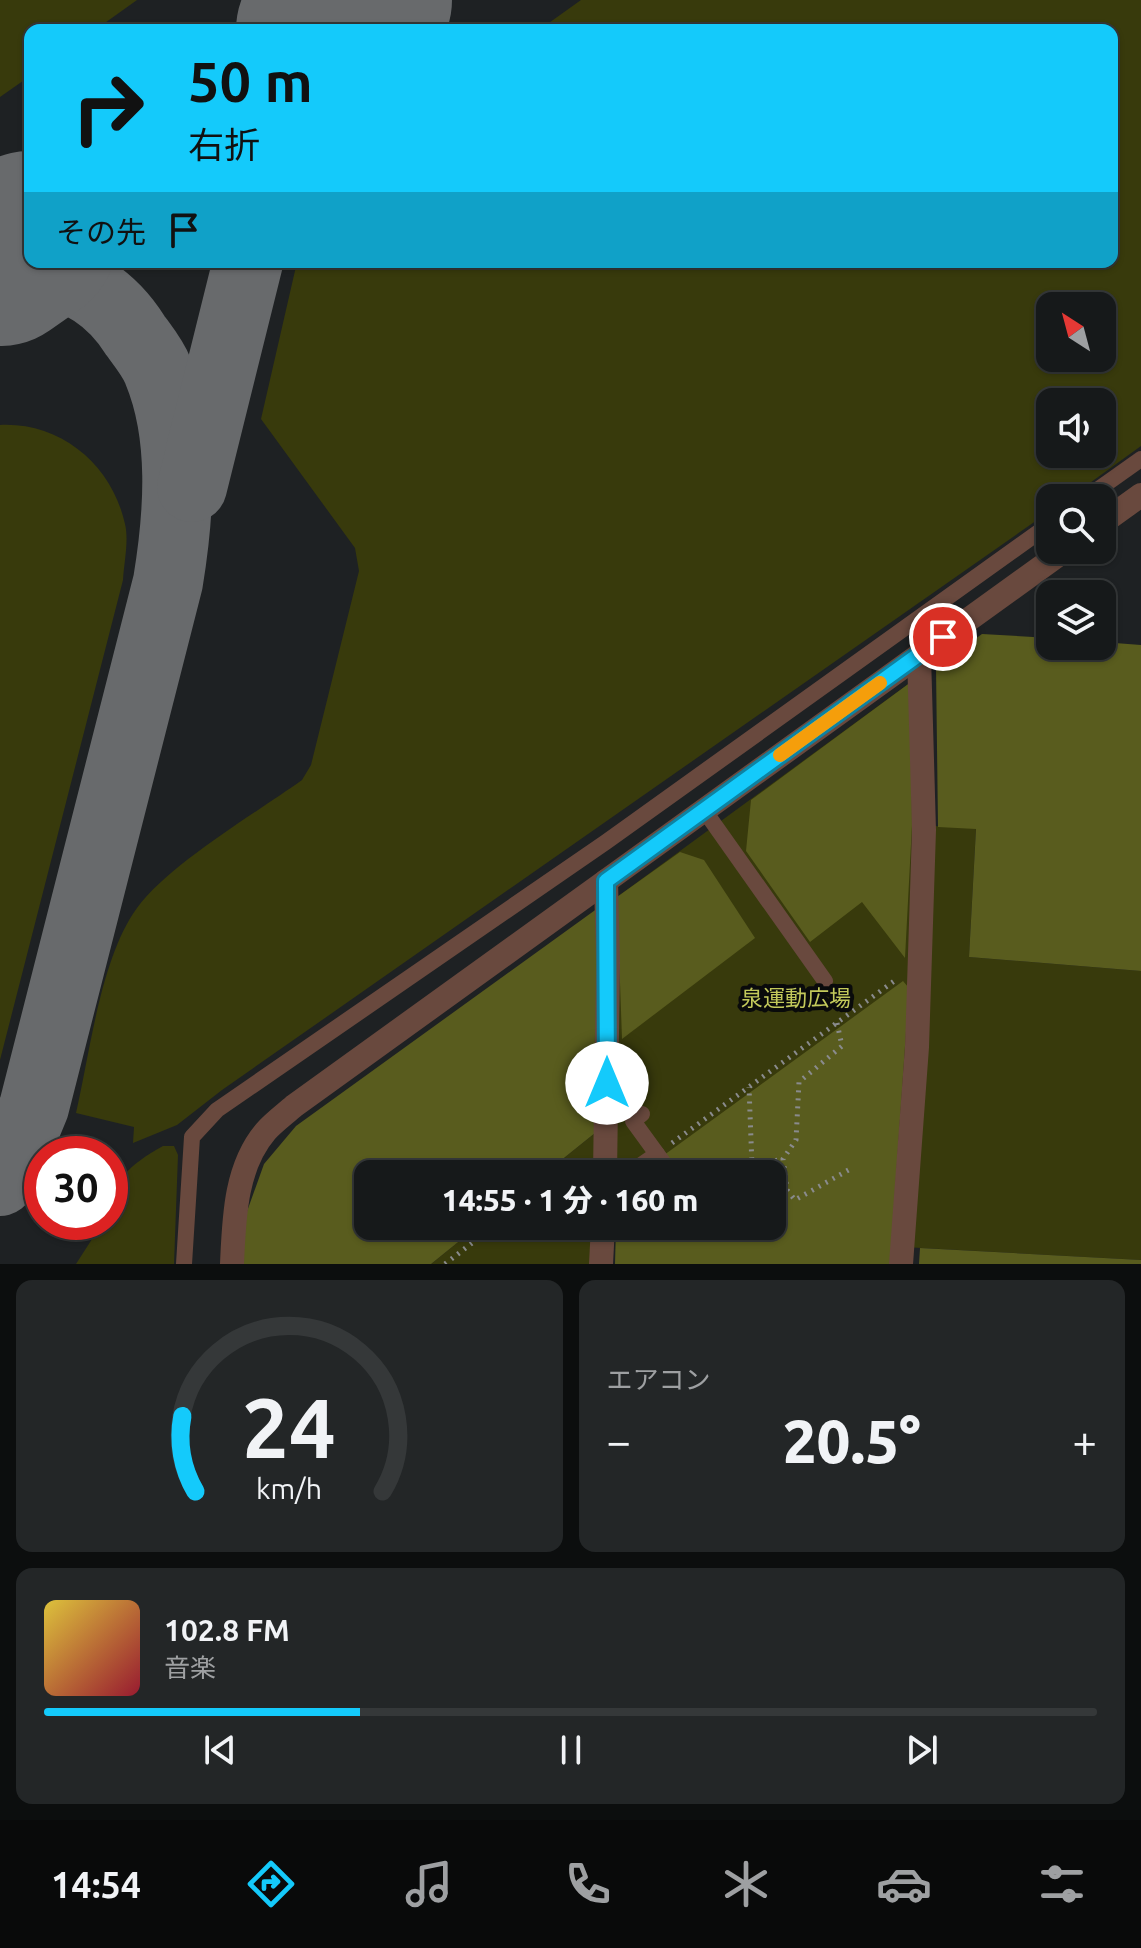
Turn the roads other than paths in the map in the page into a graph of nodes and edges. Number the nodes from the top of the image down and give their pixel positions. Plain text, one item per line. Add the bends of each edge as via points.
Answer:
1 (1141, 459) edge
2 (1106, 484) edge
3 (1141, 495) edge
4 (1116, 513) edge
5 (1036, 534) edge
6 (1046, 564) edge
7 (919, 655) junction
8 (704, 810) junction
9 (606, 881) junction
10 (825, 981) dead end
11 (642, 1114) dead end
12 (660, 1152) junction
13 (605, 1160) edge
14 (648, 1160) edge
15 (663, 1160) edge
16 (602, 1240) edge
17 (184, 1264) edge
18 (232, 1264) edge
19 (601, 1264) edge
20 (901, 1264) edge

1 - 2 lane
3 - 4 street
5 - 17 lane via 606,842 217,1110 192,1137
6 - 7 street
7 - 8 street
7 - 20 street via 924,830 917,1047
8 - 9 street
8 - 10 lane
9 - 13 street
9 - 18 street via 265,1132 237,1193
11 - 12 lane via 633,1121
12 - 14 lane
12 - 15 lane
16 - 19 street

